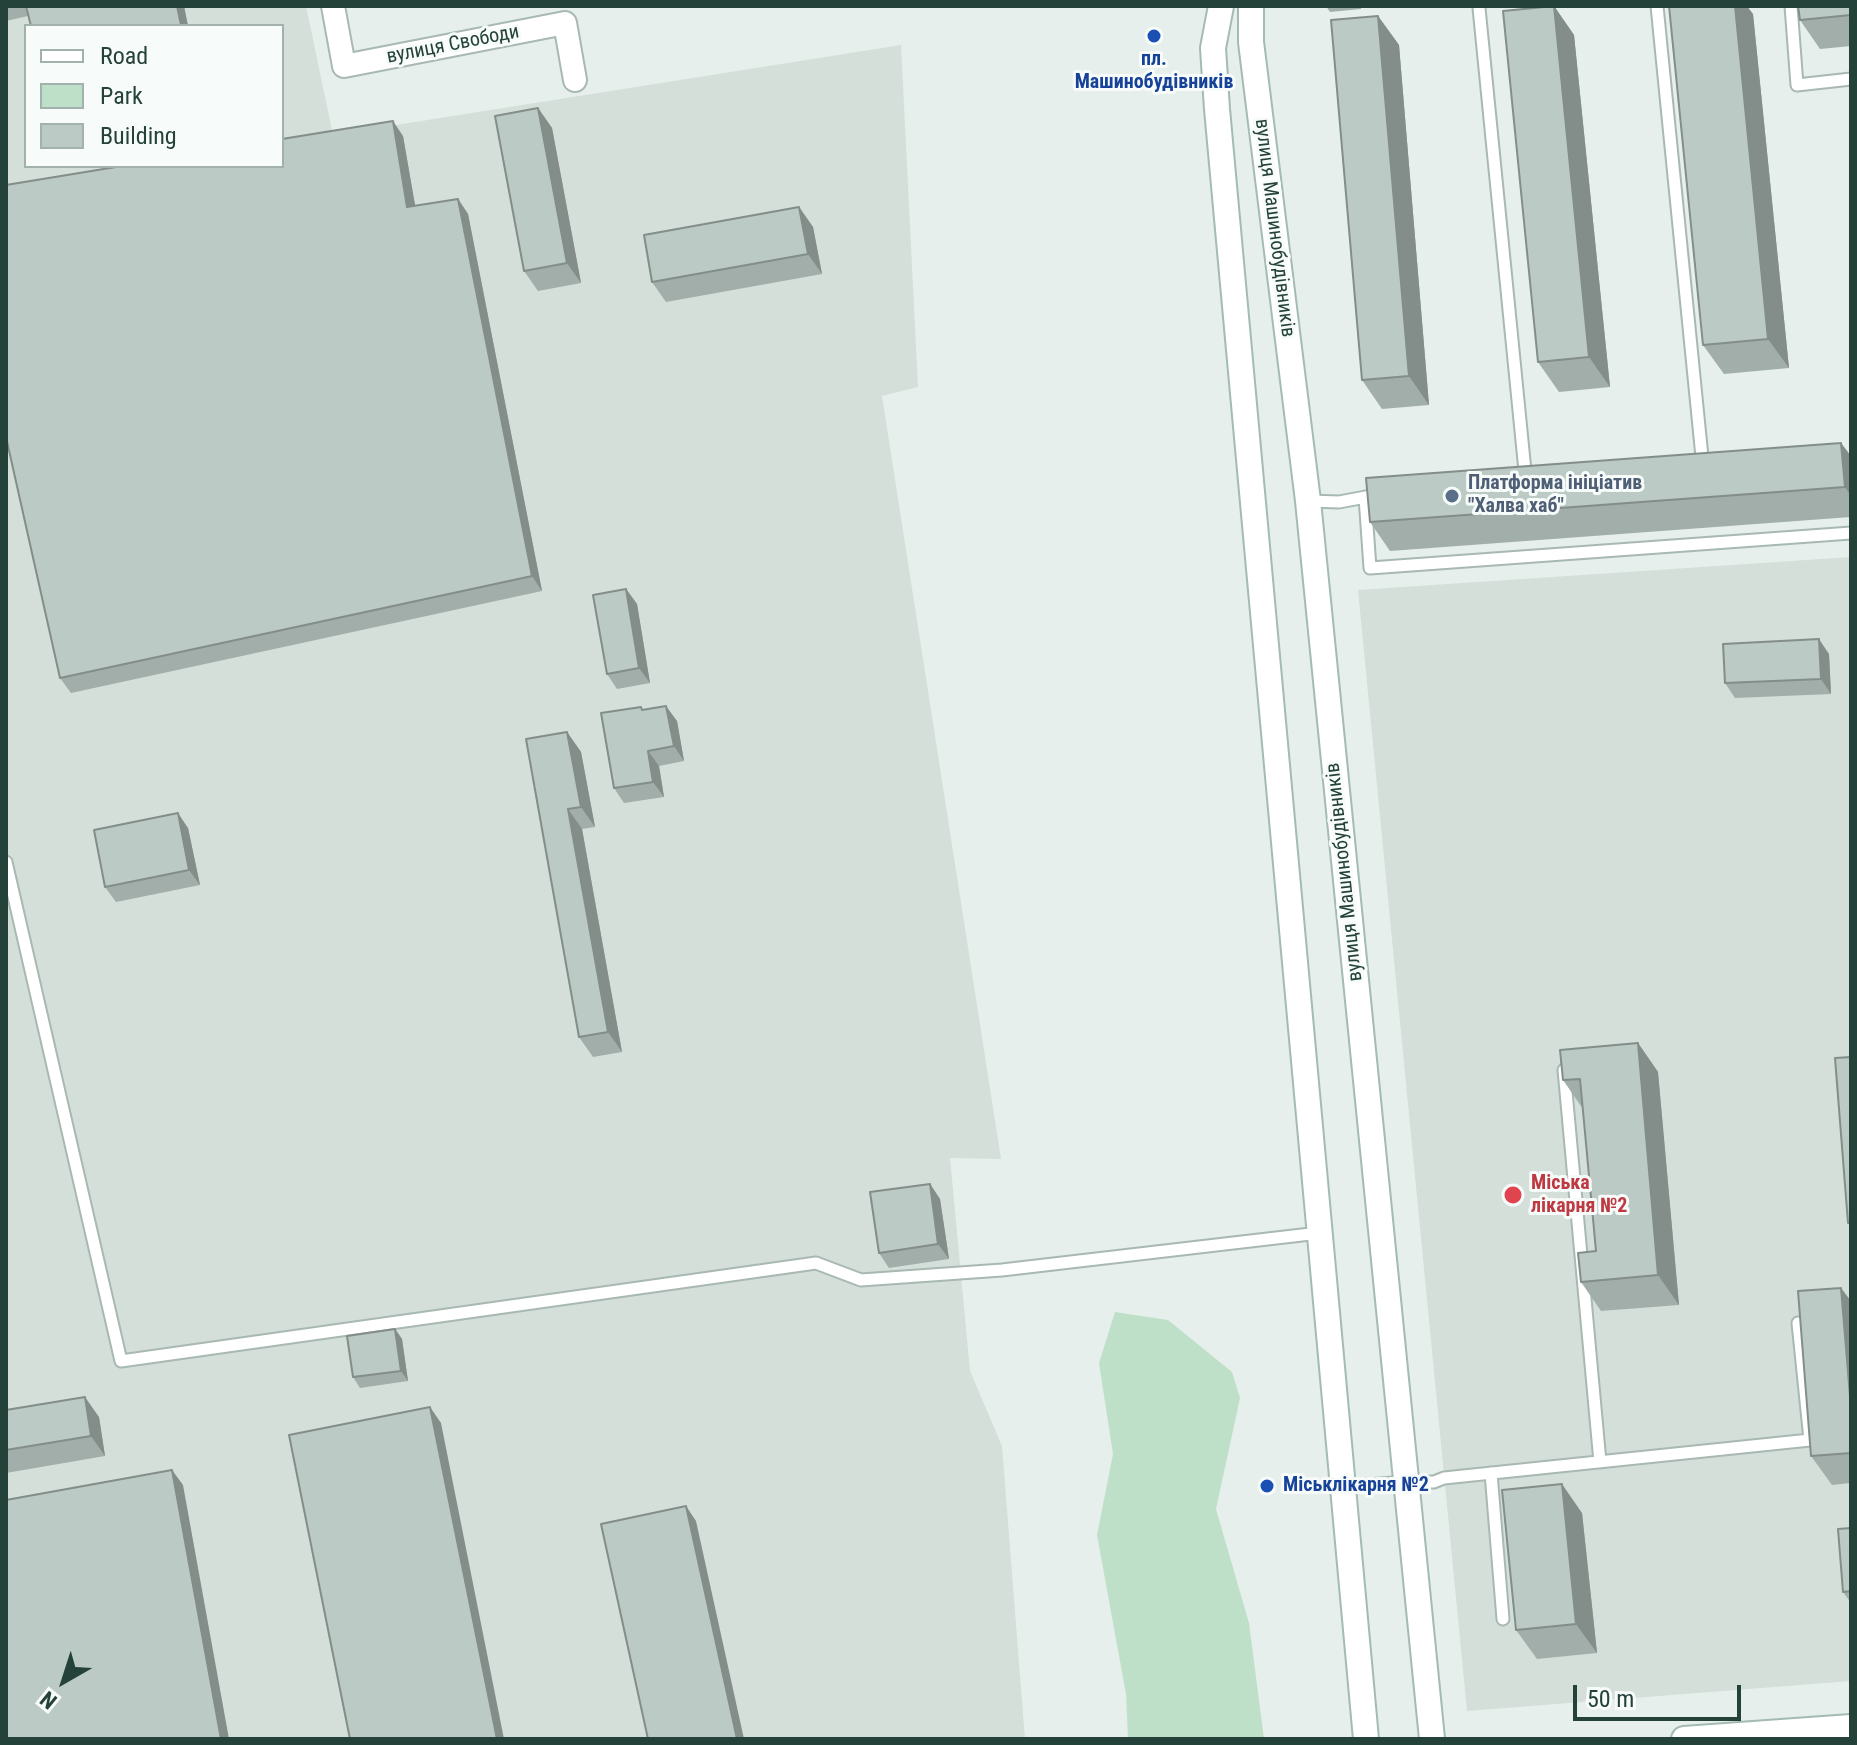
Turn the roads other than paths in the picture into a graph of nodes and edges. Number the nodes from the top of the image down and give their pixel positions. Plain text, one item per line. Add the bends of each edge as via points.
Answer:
1 (333, 6) edge
2 (1221, 6) edge
3 (1251, 6) edge
4 (1657, 6) edge
5 (1791, 6) edge
6 (1479, 8) dead end
7 (1851, 79) edge
8 (575, 80) dead end
9 (1718, 469) edge
10 (1703, 470) junction
11 (1689, 471) edge
12 (1541, 483) edge
13 (1526, 484) junction
14 (1512, 485) edge
15 (1380, 495) edge
16 (1365, 497) junction
17 (1308, 501) junction
18 (1851, 533) edge
19 (6, 862) edge
20 (1564, 1070) edge
21 (1319, 1233) junction
22 (1798, 1323) edge
23 (1600, 1462) junction
24 (1491, 1473) junction
25 (1406, 1482) junction
26 (1342, 1487) junction
27 (1503, 1619) dead end
28 (1851, 1727) edge
29 (1366, 1739) edge
30 (1432, 1739) edge
31 (1684, 1739) edge

1 - 8 street, вулиця Свободи via 344,66 565,23
2 - 21 street via 1213,48 1217,109
3 - 17 street, вулиця Машинобудівників via 1251,42
4 - 10 lane
5 - 7 lane via 1797,85
6 - 13 lane
9 - 10 lane
10 - 11 lane
12 - 13 lane
13 - 14 lane
15 - 16 lane
16 - 17 lane
16 - 18 lane via 1370,568
17 - 25 street, вулиця Машинобудівників
19 - 21 lane via 121,1361 816,1263 861,1280 1002,1270
20 - 23 lane
21 - 26 street
22 - 23 lane via 1810,1440
23 - 24 lane
24 - 25 lane
24 - 27 lane
25 - 26 lane
25 - 30 street, вулиця Машинобудівників
26 - 29 street
28 - 31 street

